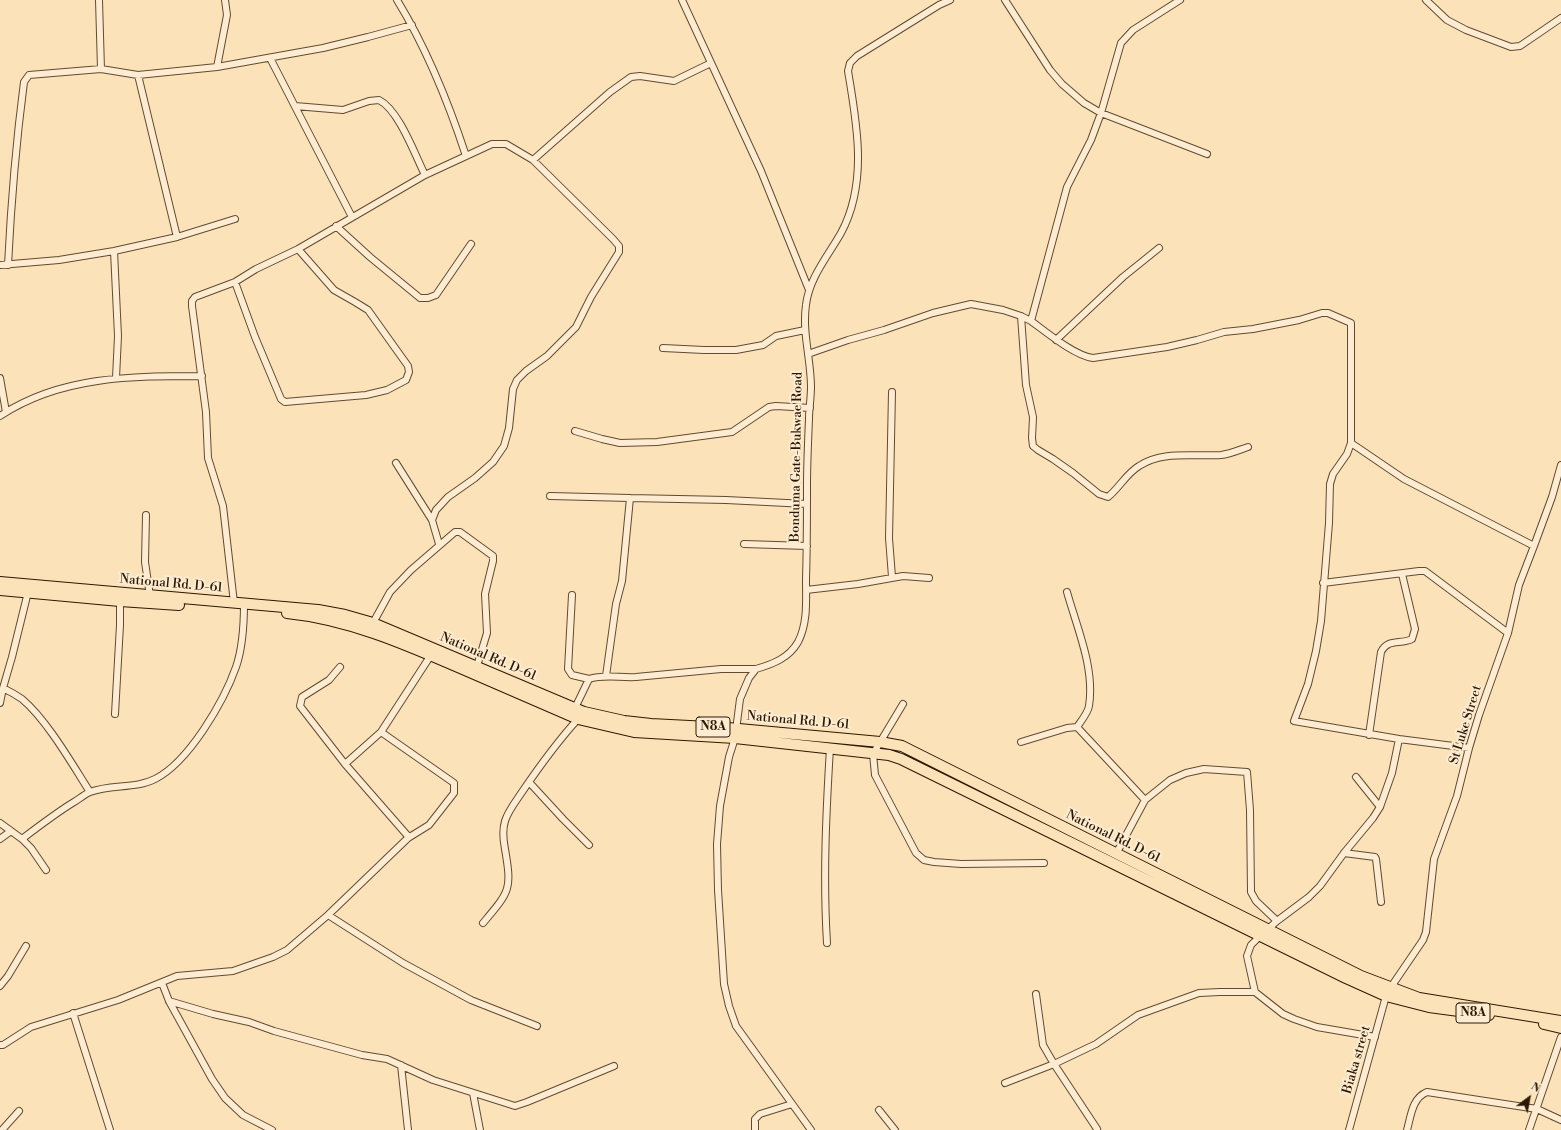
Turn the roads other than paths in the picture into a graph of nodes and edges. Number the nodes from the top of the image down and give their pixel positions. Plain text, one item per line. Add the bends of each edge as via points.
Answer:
1 (99, 0) edge
2 (225, 0) edge
3 (397, 0) edge
4 (682, 0) edge
5 (950, 0) edge
6 (1005, 0) edge
7 (1180, 0) edge
8 (1426, 0) edge
9 (938, 2) edge
10 (1561, 18) edge
11 (412, 25) junction
12 (270, 58) junction
13 (711, 63) junction
14 (217, 67) junction
15 (101, 68) junction
16 (138, 75) junction
17 (295, 106) junction
18 (1101, 113) junction
19 (1207, 154) dead end
20 (466, 156) junction
21 (533, 160) junction
22 (425, 175) junction
23 (352, 217) junction
24 (235, 219) dead end
25 (336, 226) junction
26 (177, 237) junction
27 (471, 244) dead end
28 (298, 248) junction
29 (1159, 248) dead end
30 (114, 251) junction
31 (0, 265) edge
32 (8, 265) junction
33 (235, 282) junction
34 (809, 290) junction
35 (1021, 316) junction
36 (1031, 321) junction
37 (805, 330) junction
38 (1056, 340) junction
39 (663, 348) dead end
40 (808, 354) junction
41 (202, 376) junction
42 (0, 378) edge
43 (116, 378) junction
44 (892, 392) dead end
45 (810, 408) junction
46 (6, 412) junction
47 (0, 416) edge
48 (575, 431) dead end
49 (1351, 443) junction
50 (1248, 446) dead end
51 (396, 463) dead end
52 (1561, 465) edge
53 (550, 496) dead end
54 (630, 498) junction
55 (807, 504) junction
56 (146, 515) dead end
57 (432, 520) junction
58 (439, 544) junction
59 (744, 544) dead end
60 (807, 546) junction
61 (1534, 546) junction
62 (1402, 574) junction
63 (892, 577) junction
64 (929, 578) dead end
65 (0, 582) edge
66 (1323, 583) junction
67 (0, 590) edge
68 (806, 590) junction
69 (28, 592) junction
70 (1067, 592) dead end
71 (572, 595) dead end
72 (150, 596) junction
73 (120, 601) junction
74 (241, 605) junction
75 (373, 623) junction
76 (1508, 634) junction
77 (432, 655) junction
78 (477, 666) junction
79 (340, 667) dead end
80 (756, 669) junction
81 (606, 676) junction
82 (589, 679) junction
83 (3, 688) junction
84 (0, 703) edge
85 (903, 704) dead end
86 (575, 708) junction
87 (115, 714) dead end
88 (578, 719) junction
89 (1077, 727) junction
90 (380, 732) junction
91 (736, 733) junction
92 (1369, 734) junction
93 (1399, 739) junction
94 (880, 742) junction
95 (1021, 742) dead end
96 (830, 748) junction
97 (1468, 748) junction
98 (873, 754) junction
99 (345, 764) junction
100 (1356, 777) dead end
101 (529, 782) junction
102 (90, 792) junction
103 (1145, 800) junction
104 (1380, 807) junction
105 (0, 823) edge
106 (11, 831) junction
107 (408, 838) junction
108 (0, 839) edge
109 (22, 839) junction
110 (589, 845) dead end
111 (1344, 853) junction
112 (1116, 854) junction
113 (1044, 863) dead end
114 (46, 870) dead end
115 (1381, 902) dead end
116 (328, 915) junction
117 (1277, 921) junction
118 (483, 923) dead end
119 (1268, 929) junction
120 (1260, 936) junction
121 (827, 943) dead end
122 (26, 946) dead end
123 (162, 983) junction
124 (0, 986) edge
125 (1388, 991) junction
126 (1255, 992) junction
127 (1036, 994) dead end
128 (169, 1001) junction
129 (73, 1013) junction
130 (1561, 1021) edge
131 (537, 1026) dead end
132 (1561, 1028) edge
133 (1375, 1037) junction
134 (1561, 1037) edge
135 (0, 1045) edge
136 (1054, 1064) junction
137 (401, 1065) junction
138 (614, 1066) dead end
139 (1005, 1083) dead end
140 (473, 1093) junction
141 (792, 1104) junction
142 (1537, 1109) junction
143 (880, 1110) dead end
144 (19, 1111) dead end
145 (1561, 1120) edge
146 (1097, 1129) dead end
147 (2, 1130) edge
148 (110, 1130) edge
149 (272, 1130) edge
150 (408, 1130) edge
151 (480, 1130) edge
152 (755, 1130) edge
153 (811, 1130) edge
154 (895, 1130) edge
155 (1350, 1130) edge
156 (1407, 1130) edge
157 (1529, 1130) edge

1 - 15 street
2 - 14 street via 227,16
3 - 11 street
4 - 13 street
5 - 9 street, Bonduma Gate-Bukwae Road
6 - 18 street via 1050,70 1062,84
7 - 18 street via 1134,30 1122,43
8 - 10 street via 1447,20 1511,47 1520,46
9 - 34 street, Bonduma Gate-Bukwae Road via 850,63 848,70 858,140 856,191 841,233
11 - 12 street
11 - 20 street via 449,104
12 - 14 street
12 - 17 street
13 - 21 street via 674,81 631,77 610,92
13 - 34 street via 761,171
14 - 16 street
15 - 16 street
15 - 32 street via 29,75 25,78 16,135
16 - 26 street
17 - 22 street via 343,110 379,100 389,107 401,126
17 - 23 street
18 - 19 street
18 - 36 street via 1091,140 1067,187
20 - 21 street via 492,144 506,144
20 - 22 street
21 - 57 street via 613,239 619,246 619,252 576,327 547,356 517,380 513,389 509,428 504,446 475,478 448,497 436,510
22 - 23 street
23 - 25 street
24 - 26 street
25 - 27 street via 420,298 436,295
25 - 28 street
26 - 30 street
28 - 33 street
28 - 33 street via 334,290 368,310 408,366 406,380 387,390 366,394 285,402 281,400
29 - 38 street via 1123,277
30 - 32 street
30 - 43 street via 118,336
31 - 32 street
33 - 41 street via 195,297 192,301
34 - 37 street, Bonduma Gate-Bukwae Road
35 - 36 street
35 - 40 street via 971,304 933,312
35 - 50 street via 1026,385 1033,417 1033,446 1074,473 1099,494 1108,497 1117,490 1130,472 1156,458 1222,455
36 - 38 street
37 - 39 street via 776,336 763,345 736,350
37 - 40 street, Bonduma Gate-Bukwae Road
38 - 49 street via 1093,358 1167,346 1224,332 1253,329 1328,313 1351,323
40 - 45 street, Bonduma Gate-Bukwae Road
41 - 43 street
41 - 74 street via 208,458 223,506
42 - 46 street
43 - 46 street via 54,390 29,399
44 - 63 street via 889,538
45 - 48 street via 776,406 732,432 657,442 620,443
45 - 55 street, Bonduma Gate-Bukwae Road
46 - 47 street
49 - 61 street via 1404,479
49 - 66 street via 1330,484
51 - 57 street
52 - 61 street, St Luke Street
53 - 54 street
54 - 55 street
54 - 81 street via 624,563
55 - 60 street, Bonduma Gate-Bukwae Road
56 - 72 street via 144,562
57 - 58 street
58 - 75 street via 390,592
58 - 78 street via 455,532 460,532 492,556 486,594 487,633
59 - 60 street
60 - 68 street, Bonduma Gate-Bukwae Road
61 - 76 street, St Luke Street via 1519,585
62 - 66 street
62 - 76 street via 1425,571
62 - 92 street via 1414,635 1407,642 1384,646 1381,652
63 - 64 street
63 - 68 street
65 - 72 highway, National Rd. D-61 / N8A
66 - 92 street via 1316,651 1308,684 1294,721
67 - 69 highway, National Rd. D-61 / N8A
68 - 80 street, Bonduma Gate-Bukwae Road via 806,614 799,641 783,658
69 - 73 highway, National Rd. D-61 / N8A
69 - 83 street
70 - 89 street via 1086,658 1090,686 1089,708
71 - 82 street via 568,669 572,675
72 - 74 highway, National Rd. D-61 / N8A
73 - 74 highway, National Rd. D-61 / N8A
73 - 87 street
74 - 75 highway, National Rd. D-61 / N8A via 318,610
74 - 77 highway, National Rd. D-61 / N8A via 344,623
74 - 102 street via 241,647 236,666 205,727 187,750 167,771 154,779
75 - 78 highway, National Rd. D-61 / N8A
76 - 97 street, St Luke Street
77 - 88 highway, National Rd. D-61 / N8A
77 - 90 street
78 - 86 highway, National Rd. D-61 / N8A
79 - 99 street via 329,680 302,697 300,706
80 - 81 street, Bonduma Gate-Bukwae Road via 721,669 622,678
80 - 91 street via 740,699
81 - 82 street, Bonduma Gate-Bukwae Road
82 - 86 street
83 - 84 street
83 - 102 street via 21,698 34,711
85 - 94 street
86 - 91 highway, National Rd. D-61 / N8A via 624,721
88 - 91 highway, National Rd. D-61 / N8A via 634,732
88 - 101 street
89 - 95 street
89 - 103 street
90 - 99 street
90 - 107 street via 454,783 454,793 429,825
91 - 94 highway, National Rd. D-61 / N8A
91 - 96 highway, National Rd. D-61 / N8A
91 - 141 street via 724,779 717,844 724,984 736,1026
92 - 93 street
93 - 97 street
93 - 104 street via 1392,773
94 - 98 street
94 - 112 highway, National Rd. D-61 / N8A via 902,746
96 - 98 highway, National Rd. D-61 / N8A
96 - 121 street via 824,898
97 - 125 street, St Luke Street via 1457,796 1434,859 1426,932
98 - 113 street via 875,775 916,853 924,860 961,864
98 - 120 highway, National Rd. D-61 / N8A via 889,755 901,760
99 - 107 street
100 - 104 street
101 - 110 street
101 - 118 street via 505,821 502,833 508,866 507,891
102 - 109 street
103 - 112 street
103 - 117 street via 1170,780 1186,773 1204,769 1247,772 1251,892 1256,901
104 - 111 street
105 - 106 street
106 - 108 street
106 - 109 street
107 - 116 street
109 - 114 street
111 - 115 street via 1375,857
111 - 117 street via 1320,886
112 - 119 highway, National Rd. D-61 / N8A
116 - 123 street via 287,950 273,957 233,971 177,976
116 - 131 street via 403,963 471,1000
117 - 119 street
119 - 120 street
119 - 125 highway, National Rd. D-61 / N8A
120 - 125 highway, National Rd. D-61 / N8A via 1346,978
120 - 126 street via 1251,945 1247,956
122 - 124 street
123 - 128 street
123 - 129 street via 118,1000
125 - 130 highway, N8A
125 - 132 highway, N8A via 1429,1007 1513,1018
125 - 133 street, Biaka street
126 - 133 street via 1283,1014 1294,1019 1317,1027
126 - 136 street via 1199,993 1138,1015 1096,1044
127 - 136 street via 1043,1045
128 - 137 street via 362,1055 387,1059
128 - 149 street via 225,1098 243,1115
129 - 135 street via 31,1027
129 - 148 street
133 - 155 street, Biaka street
134 - 142 street
136 - 139 street
136 - 146 street
137 - 140 street via 433,1080
137 - 150 street
138 - 140 street via 515,1106
140 - 151 street
141 - 152 street via 760,1114 755,1119
141 - 153 street
142 - 145 street
142 - 156 street via 1427,1092 1416,1098
142 - 157 street
143 - 154 street
144 - 147 street

